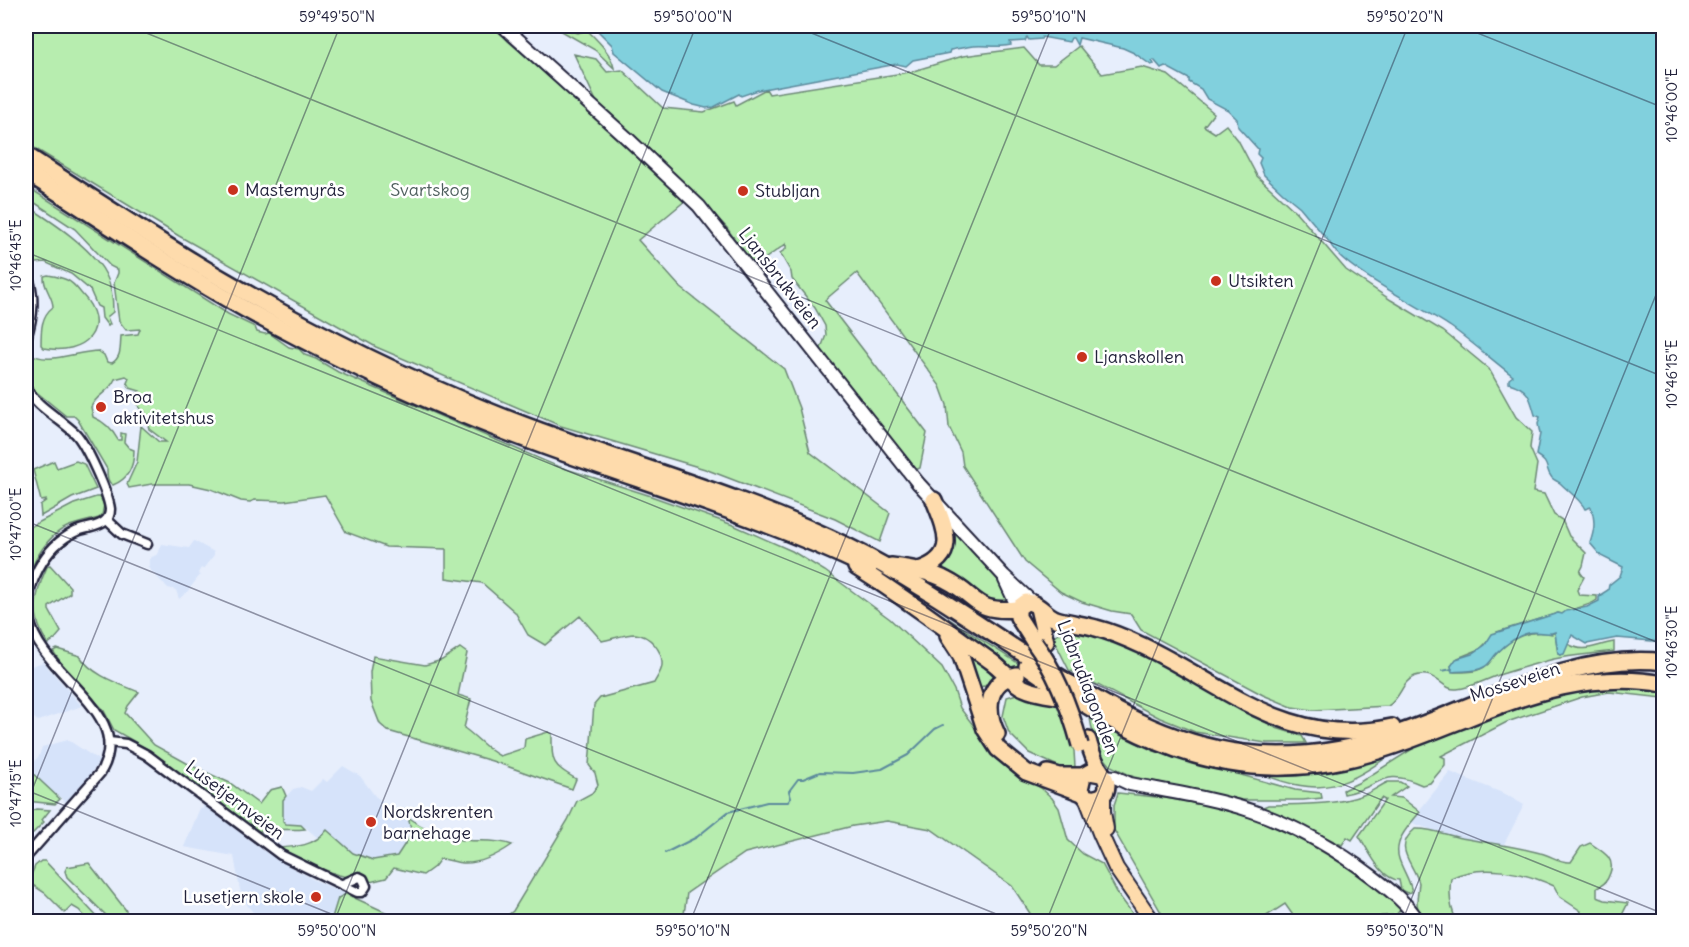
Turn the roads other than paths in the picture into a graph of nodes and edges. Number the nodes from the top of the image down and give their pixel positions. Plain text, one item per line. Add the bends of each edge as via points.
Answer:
1 (503, 26) edge
2 (26, 155) edge
3 (26, 172) edge
4 (26, 273) edge
5 (26, 339) edge
6 (26, 389) edge
7 (934, 500) junction
8 (106, 520) junction
9 (147, 544) dead end
10 (839, 555) junction
11 (881, 565) junction
12 (919, 570) junction
13 (1028, 610) junction
14 (938, 624) junction
15 (1664, 662) edge
16 (1009, 676) junction
17 (1046, 680) junction
18 (1664, 684) edge
19 (1073, 699) junction
20 (1419, 731) junction
21 (109, 742) junction
22 (1084, 742) junction
23 (1083, 776) junction
24 (1103, 784) junction
25 (1084, 795) junction
26 (1106, 846) junction
27 (26, 857) edge
28 (343, 884) dead end
29 (1153, 921) edge
30 (1419, 921) edge

1 - 7 main road, Ljansbrukveien via 699,206
2 - 11 highway via 224,280 373,359 573,444 771,513
3 - 10 highway via 225,297 368,372 514,435 751,517
4 - 5 street via 33,299
6 - 8 street via 79,437 110,504
7 - 12 highway via 946,545 937,562
7 - 13 main road, Ljansbrukveien via 1004,576
8 - 9 street via 122,534
8 - 21 street via 72,533 55,546 37,570 28,603 30,624 40,643 62,675 100,716
10 - 14 highway
10 - 17 highway via 907,589
11 - 12 highway
11 - 20 highway via 1116,711 1195,744 1276,755 1310,753
12 - 13 highway via 953,583 991,610
13 - 20 highway via 1098,628 1140,644 1247,705 1299,725 1369,731 1401,724
13 - 22 highway, Ljabrudiagonalen via 1040,642 1072,692
14 - 16 highway
14 - 25 highway via 961,657 981,721 998,749 1026,772
15 - 20 highway, Mosseveien via 1621,660 1589,666 1522,686
16 - 17 highway
16 - 19 highway via 1025,689
16 - 23 highway via 992,692 989,704 1002,742 1021,760 1044,772
17 - 19 highway
18 - 20 highway, Mosseveien via 1611,680 1565,685
19 - 20 highway via 1186,754 1243,765 1326,764 1370,754
21 - 27 street via 100,773
21 - 28 street, Lusetjernveien via 126,744 147,754 281,855
22 - 23 highway, Ljabrudiagonalen
22 - 24 highway, Ljabrudiagonalen
23 - 24 highway via 1090,772
23 - 25 highway via 1080,784
24 - 25 highway via 1095,799
24 - 26 main road, Ljabrudiagonalen
24 - 30 main road via 1130,784 1244,809 1304,832 1392,891
25 - 26 main road, Ljabrudiagonalen
26 - 29 main road, Ljabrudiagonalen

